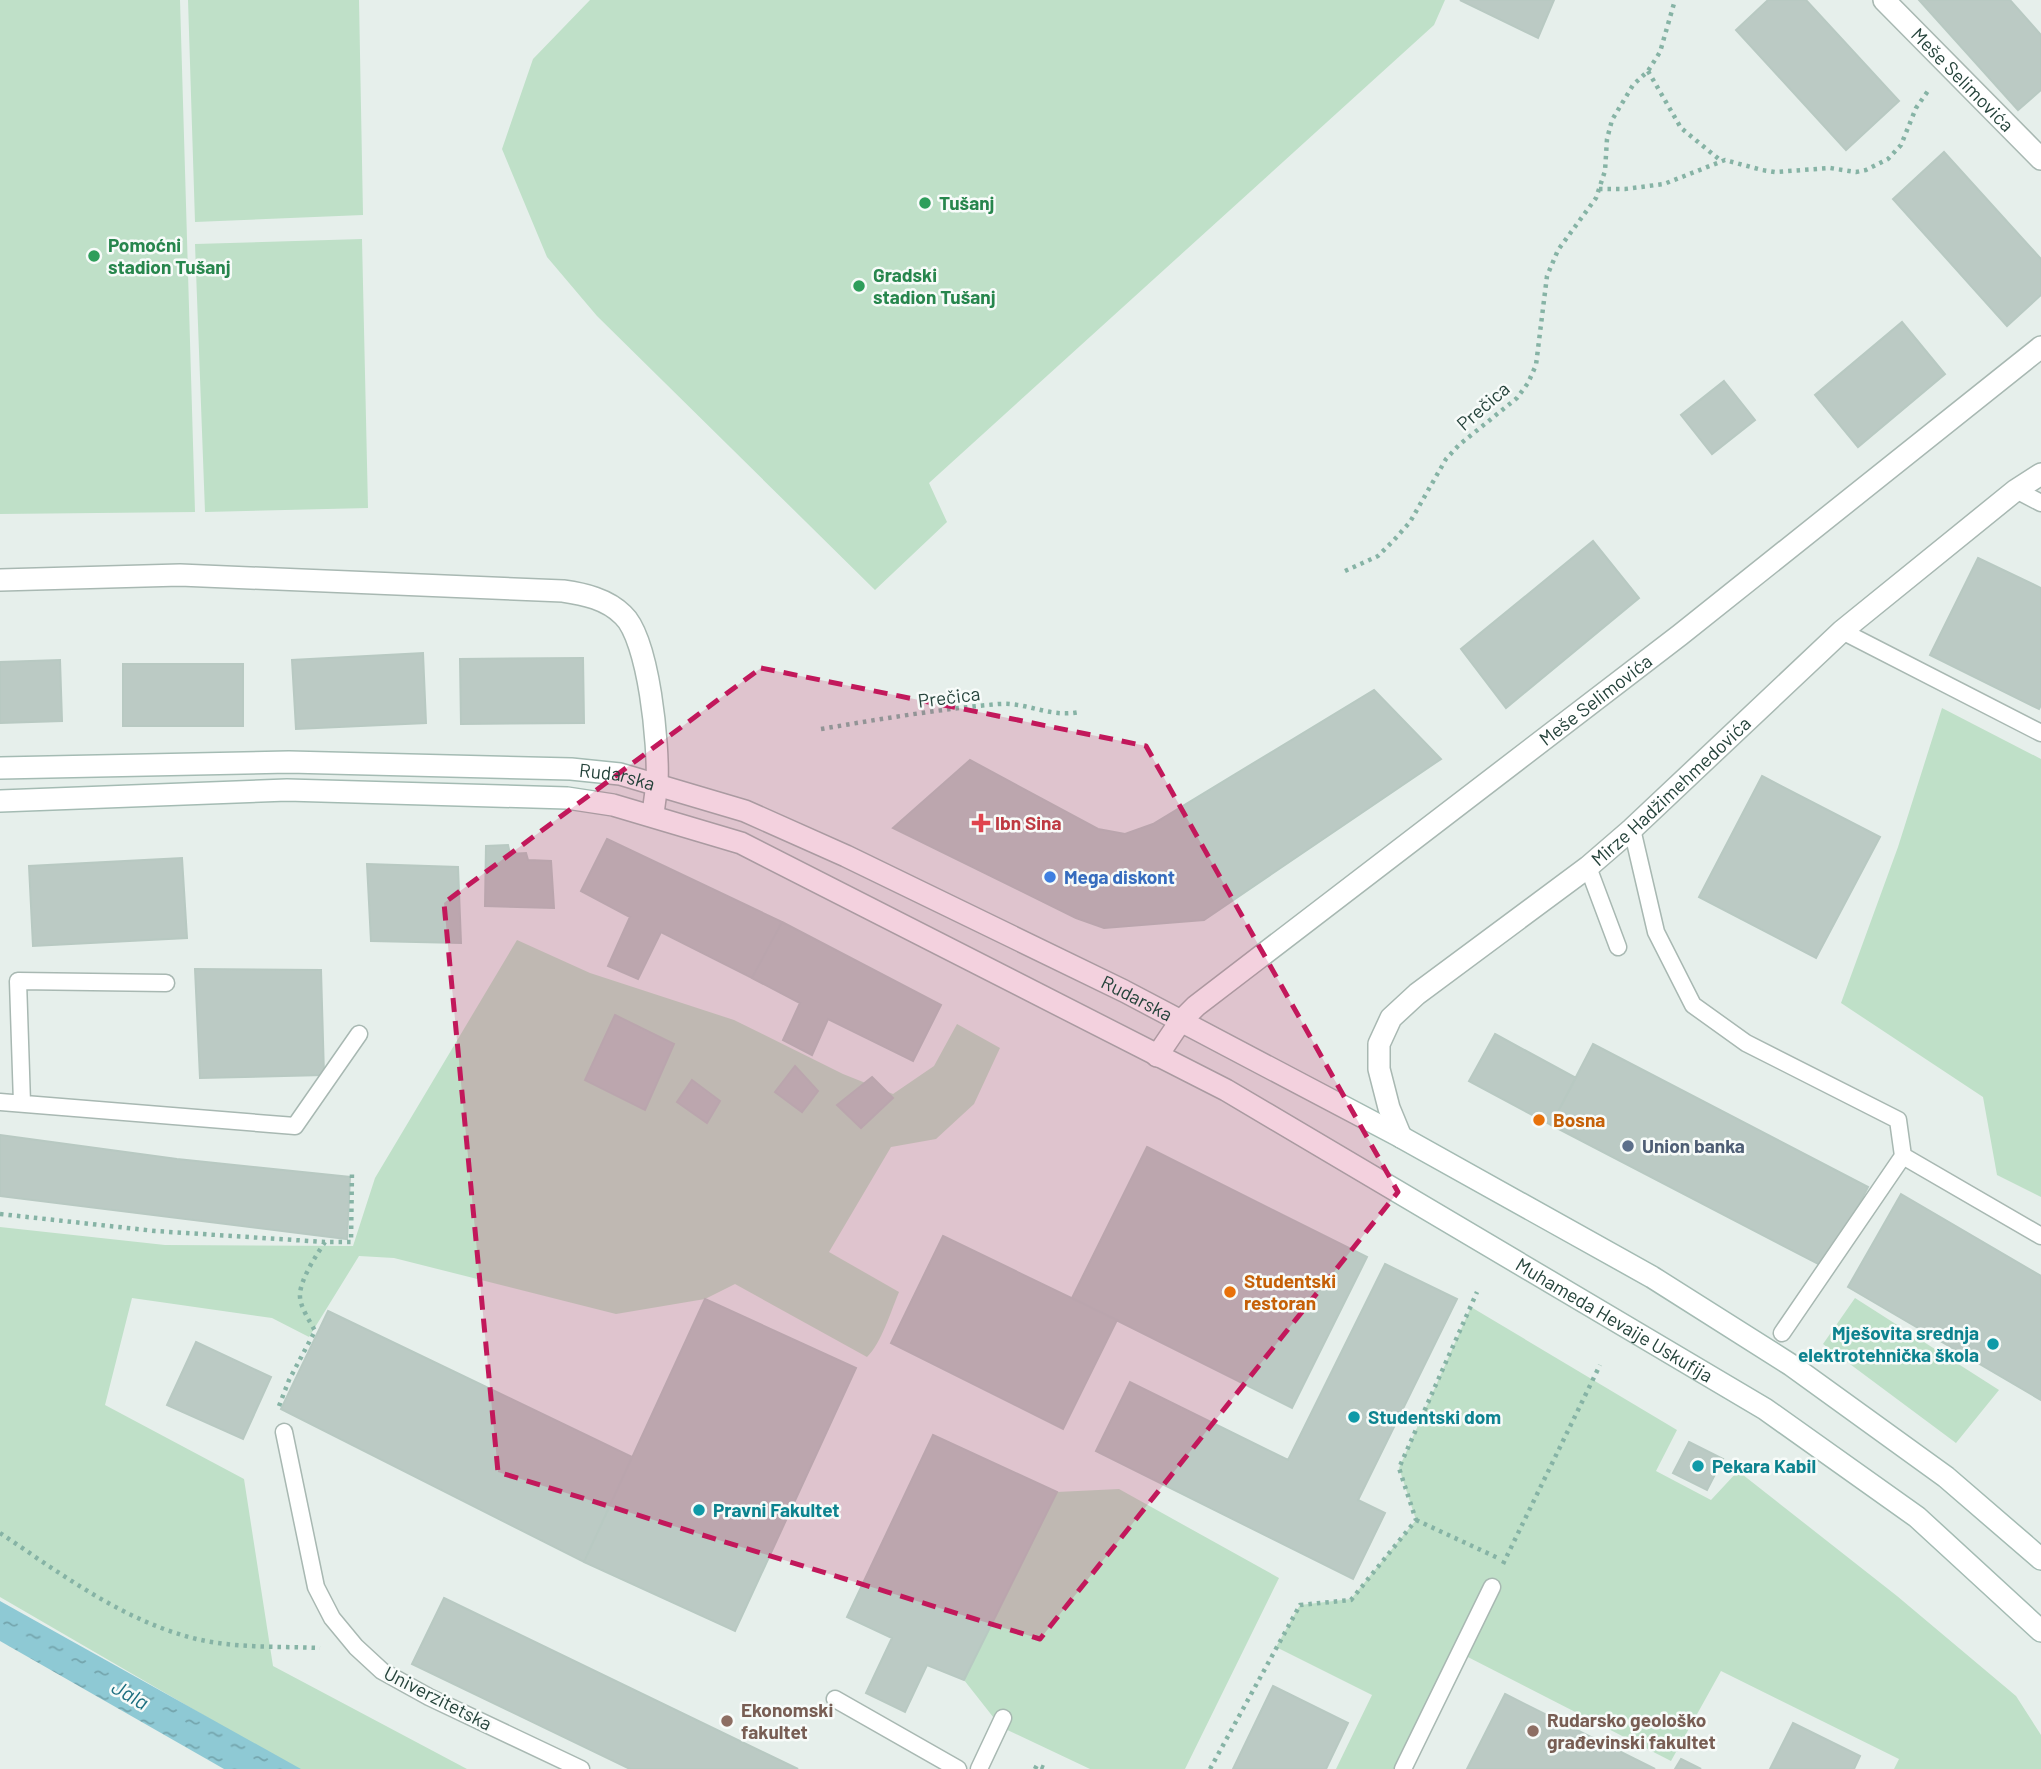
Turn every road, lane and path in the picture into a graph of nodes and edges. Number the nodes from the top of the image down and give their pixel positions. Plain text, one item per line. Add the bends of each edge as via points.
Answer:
1 (1675, 0) edge
2 (1884, 0) edge
3 (1950, 68) junction
4 (1648, 71) junction
5 (2041, 159) edge
6 (1721, 160) junction
7 (1599, 189) junction
8 (2041, 347) edge
9 (2041, 474) edge
10 (2016, 490) junction
11 (2041, 503) edge
12 (1345, 571) dead end
13 (0, 580) edge
14 (1842, 631) junction
15 (1079, 712) dead end
16 (821, 729) dead end
17 (2041, 733) edge
18 (0, 768) edge
19 (657, 784) junction
20 (0, 802) edge
21 (653, 815) junction
22 (1632, 829) junction
23 (1588, 867) junction
24 (1618, 947) dead end
25 (166, 983) dead end
26 (1180, 1022) junction
27 (359, 1034) dead end
28 (1157, 1056) junction
29 (0, 1101) edge
30 (22, 1103) junction
31 (1401, 1137) junction
32 (1903, 1156) junction
33 (352, 1171) dead end
34 (0, 1214) edge
35 (2041, 1236) edge
36 (325, 1242) junction
37 (1477, 1293) dead end
38 (1782, 1333) dead end
39 (1600, 1365) dead end
40 (284, 1432) joint
41 (1416, 1520) junction
42 (0, 1533) edge
43 (2041, 1559) edge
44 (1505, 1561) junction
45 (1492, 1587) joint
46 (2041, 1631) edge
47 (356, 1647) junction
48 (835, 1699) dead end
49 (1003, 1718) dead end
50 (581, 1769) edge
51 (958, 1769) edge
52 (979, 1769) edge
53 (1035, 1769) edge
54 (1046, 1769) edge
55 (1210, 1769) edge
56 (1403, 1769) edge

1 - 4 path, Prečica via 1660,52
2 - 3 main road, Meše Selimovića
3 - 5 main road, Meše Selimovića
3 - 6 path via 1921,99 1901,145 1888,159 1866,170 1775,172
4 - 6 path via 1681,128
4 - 7 path, Prečica via 1633,85 1612,120
6 - 7 path via 1664,184
7 - 12 path, Prečica via 1588,212 1558,250 1547,276 1536,365 1528,383 1517,398 1446,459 1395,540 1378,556
8 - 26 main road, Meše Selimovića via 1691,626
9 - 10 main road, Mirze Hadžimehmedovića
10 - 11 lane
10 - 14 main road, Mirze Hadžimehmedovića
13 - 19 main road via 180,575 584,594 624,615 643,649
14 - 17 lane
14 - 22 main road, Mirze Hadžimehmedovića
15 - 16 path, Prečica via 1063,715 1001,704
18 - 19 main road, Rudarska via 289,762 571,769
19 - 21 main road
19 - 26 main road, Rudarska via 745,811 846,856
20 - 21 main road, Rudarska via 287,790 566,798
21 - 28 main road, Rudarska via 741,843
22 - 23 main road, Mirze Hadžimehmedovića
22 - 32 lane via 1656,932 1693,1005 1746,1043 1898,1120
23 - 24 lane
23 - 31 main road, Mirze Hadžimehmedovića via 1391,1018 1379,1044 1378,1069
25 - 30 lane via 18,981
26 - 28 main road, Meše Selimovića
26 - 31 main road
27 - 30 lane via 295,1126
28 - 46 main road, Muhameda Hevaije Uskufija via 1226,1090 1765,1409 1917,1517
29 - 30 lane
31 - 43 main road via 1653,1277 1791,1365 1946,1477
32 - 35 lane
32 - 38 lane
33 - 36 path via 351,1242
34 - 36 path via 156,1231
36 - 40 path via 300,1294 315,1331 276,1414
37 - 41 path via 1399,1468
39 - 44 path
40 - 47 lane, Univerzitetska via 316,1587 332,1618
41 - 44 path
41 - 55 path via 1351,1600 1300,1605
42 - 47 path via 89,1592 182,1636 226,1644
44 - 45 path
45 - 56 lane
47 - 50 lane, Univerzitetska via 393,1677
48 - 51 lane
49 - 52 lane
53 - 54 path via 1037,1765

